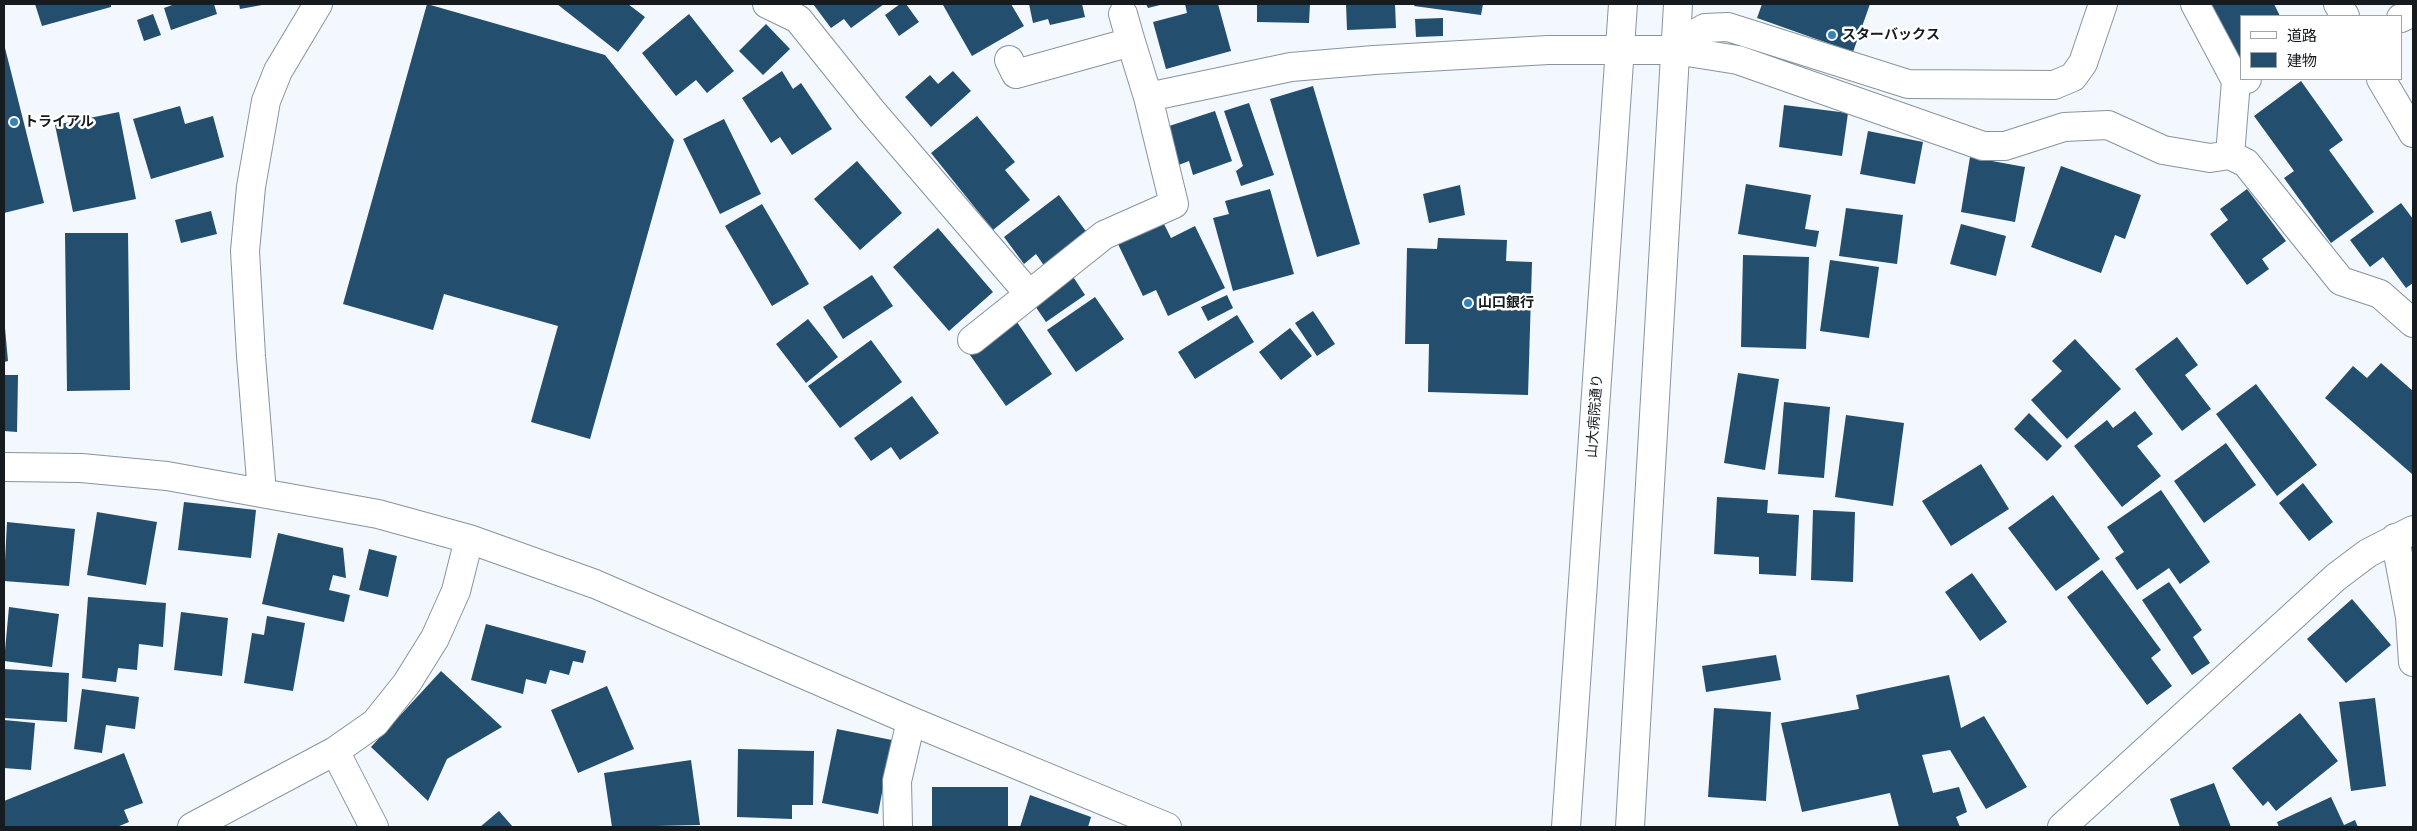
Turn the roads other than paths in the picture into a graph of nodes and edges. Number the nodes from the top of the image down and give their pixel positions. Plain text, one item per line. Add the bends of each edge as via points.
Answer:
1 (318, 4) edge
2 (768, 4) edge
3 (1623, 4) edge
4 (1678, 4) edge
5 (2103, 4) edge
6 (2195, 4) edge
7 (2338, 4) edge
8 (1123, 14) dead end
9 (2344, 15) edge
10 (1131, 42) junction
11 (1675, 50) junction
12 (1621, 51) junction
13 (1009, 60) dead end
14 (2240, 77) edge
15 (2242, 80) edge
16 (2382, 80) edge
17 (1148, 97) junction
18 (2413, 133) edge
19 (2230, 155) junction
20 (1029, 294) junction
21 (2413, 323) edge
22 (972, 340) dead end
23 (4, 467) edge
24 (262, 493) junction
25 (2404, 534) edge
26 (469, 539) junction
27 (2413, 662) edge
28 (911, 721) junction
29 (335, 752) junction
30 (192, 827) edge
31 (374, 827) edge
32 (898, 827) edge
33 (1167, 827) edge
34 (1566, 827) edge
35 (1630, 827) edge
36 (2062, 827) edge

1 - 24 street via 278,71 266,101 251,187 245,251
2 - 20 street via 798,20
3 - 12 street, 山大病院通り
4 - 11 street
5 - 11 street via 2083,63 2073,77 2054,85 1908,84 1728,28 1705,28
6 - 14 street
7 - 9 street
8 - 10 street
10 - 13 street via 1016,74
10 - 17 street
11 - 12 street
11 - 19 street via 1738,60 1983,146 2005,146 2064,126 2108,124 2163,150 2210,158
11 - 35 street
12 - 17 street via 1548,50 1291,67
12 - 34 street, 山大病院通り
15 - 19 street
16 - 18 street
17 - 20 street via 1174,204 1104,235
19 - 21 street via 2246,162 2341,280 2380,294
20 - 22 street
23 - 24 street via 81,468 167,476
24 - 26 street via 378,514
25 - 27 street
25 - 36 street via 2368,553 2336,577
26 - 28 street via 595,584
26 - 29 street via 456,591 435,638 407,683 375,723
28 - 32 street via 897,781
28 - 33 street
29 - 30 street
29 - 31 street

